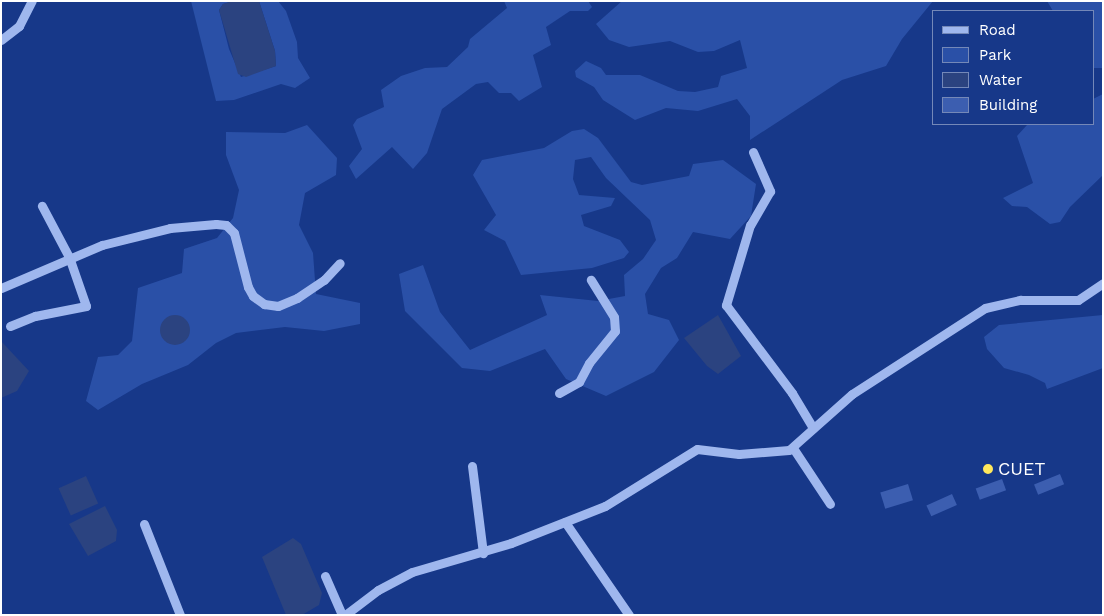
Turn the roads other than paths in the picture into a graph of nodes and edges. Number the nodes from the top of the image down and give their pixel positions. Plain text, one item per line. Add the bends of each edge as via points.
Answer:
1 (32, 1) edge
2 (1, 40) edge
3 (753, 152) dead end
4 (42, 206) dead end
5 (69, 257) junction
6 (340, 263) dead end
7 (591, 280) dead end
8 (1103, 283) edge
9 (1, 288) edge
10 (10, 326) dead end
11 (559, 393) dead end
12 (813, 428) junction
13 (793, 448) junction
14 (472, 466) dead end
15 (830, 504) dead end
16 (565, 522) junction
17 (144, 524) dead end
18 (483, 552) junction
19 (325, 576) dead end
20 (180, 615) edge
21 (343, 615) edge
22 (629, 615) edge

1 - 2 street via 19,26
3 - 12 street via 770,190 750,225 726,305 792,393
4 - 5 street
5 - 6 street via 160,230 221,224 234,233 253,296 270,306 296,298 324,280
5 - 9 street
5 - 10 street via 86,306 35,316
7 - 11 street via 614,317 615,331 589,363 579,382
8 - 12 street via 1078,300 1021,300 985,308 852,394
12 - 13 street
13 - 15 street
13 - 16 street via 739,454 697,449 605,506
14 - 18 street
16 - 18 street
16 - 22 street
17 - 20 street
18 - 21 street via 412,572 378,590
19 - 21 street

